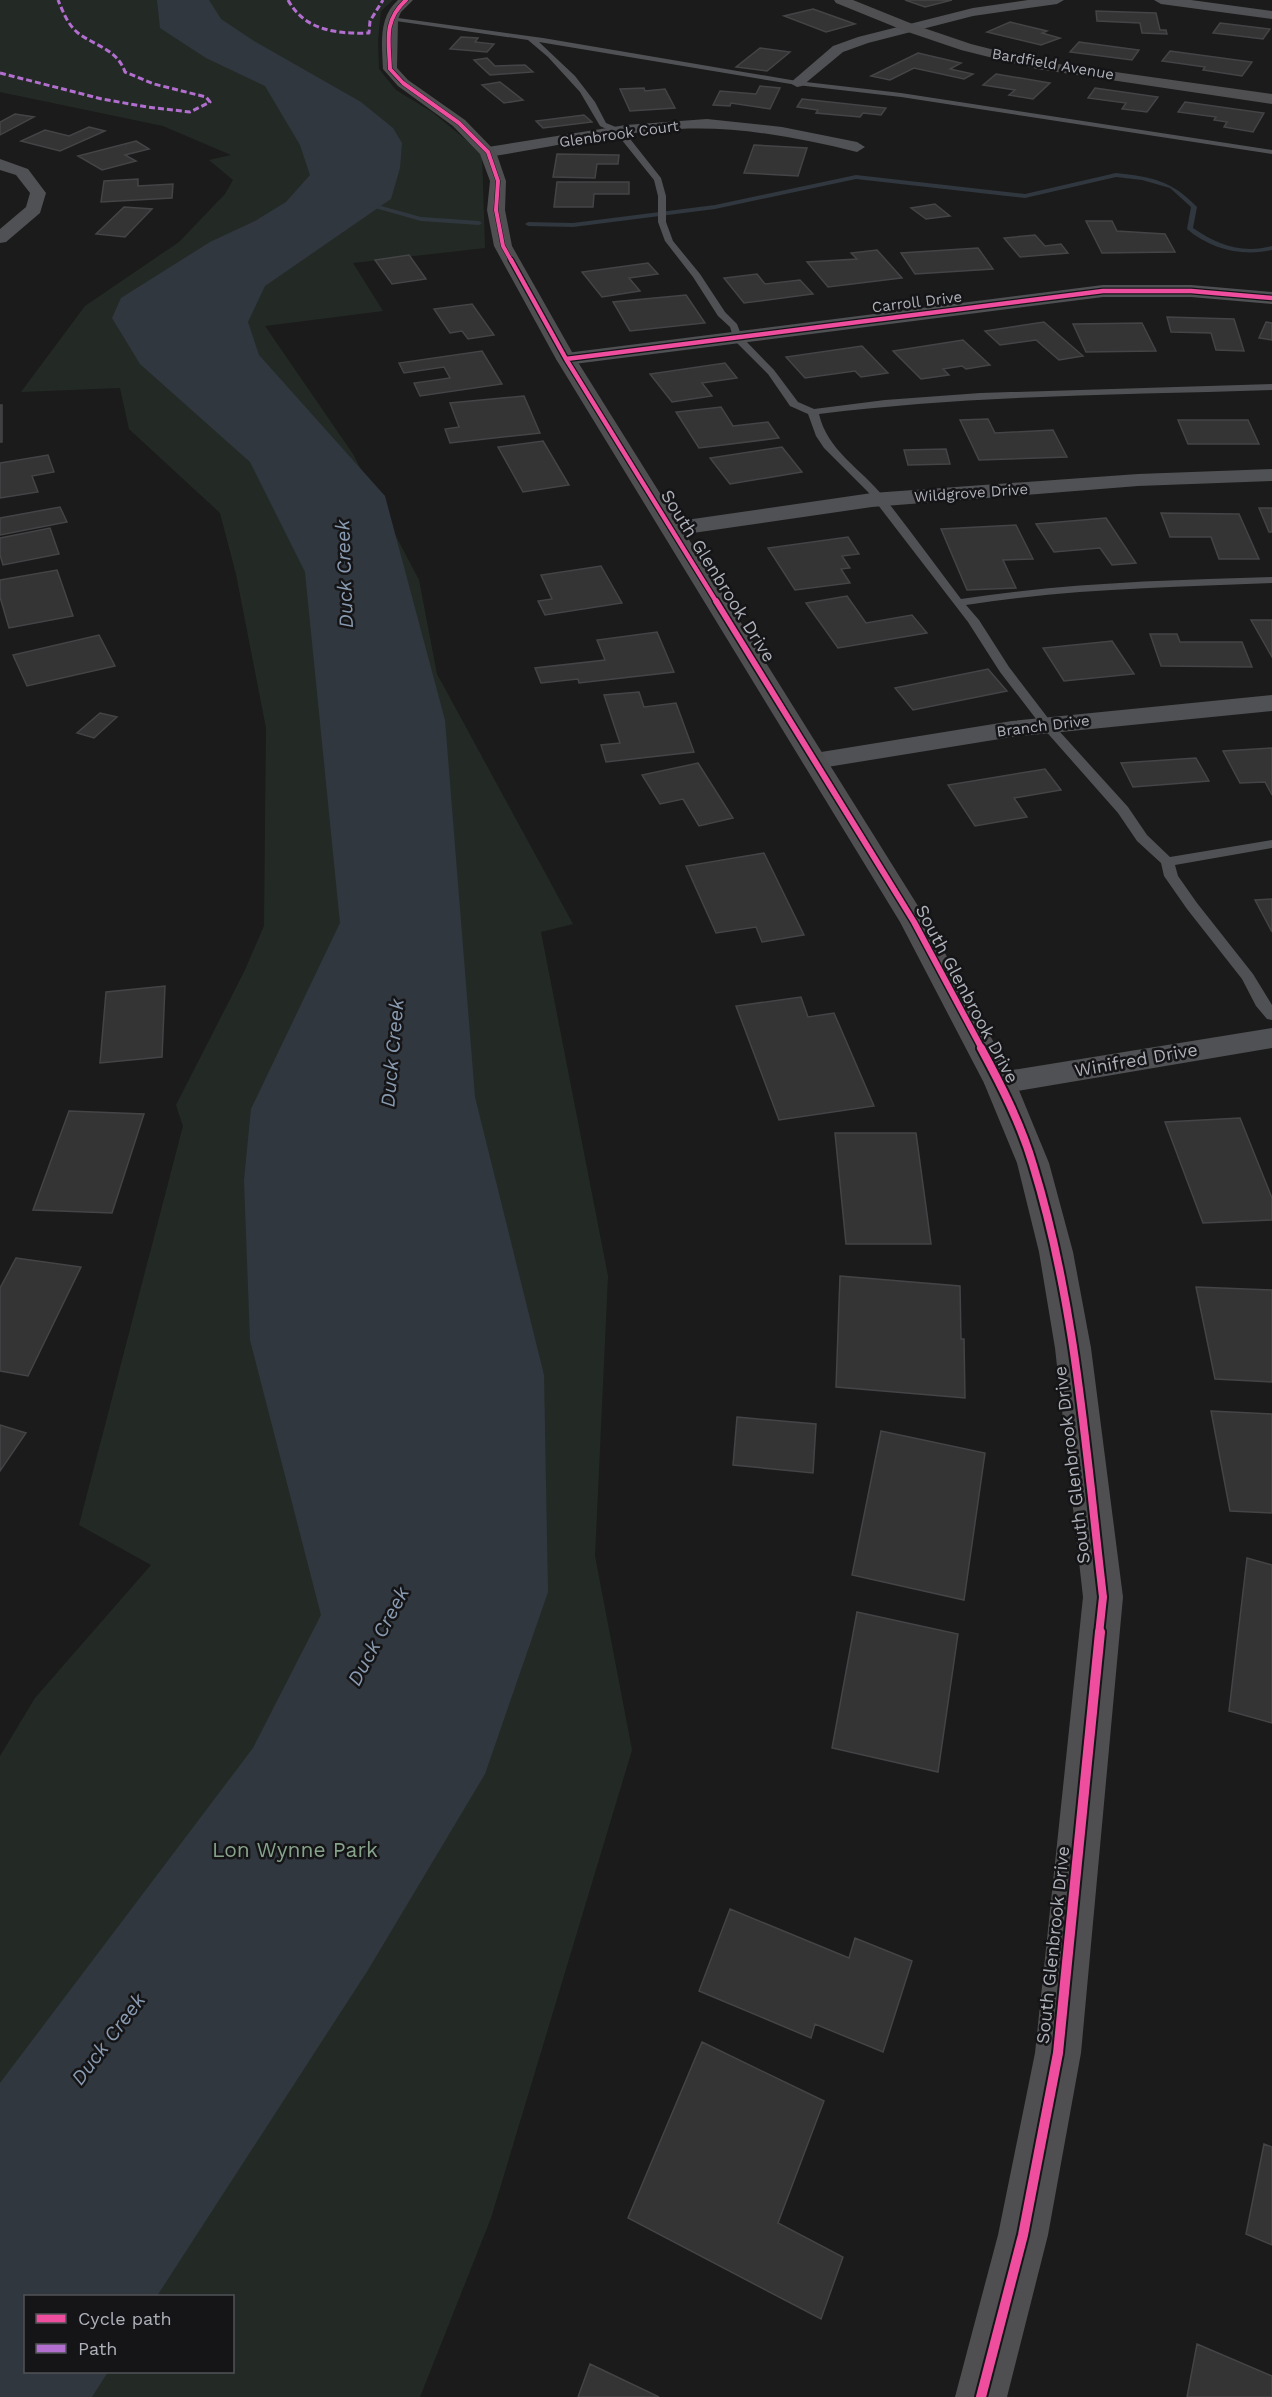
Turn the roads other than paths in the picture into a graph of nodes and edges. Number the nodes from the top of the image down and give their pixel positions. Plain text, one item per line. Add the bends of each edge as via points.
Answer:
1 (841, 0) edge
2 (1057, 0) edge
3 (1161, 0) edge
4 (398, 9) edge
5 (1272, 15) edge
6 (910, 28) junction
7 (531, 39) junction
8 (797, 83) junction
9 (1272, 99) edge
10 (620, 132) junction
11 (857, 147) dead end
12 (488, 152) junction
13 (1272, 152) edge
14 (0, 164) edge
15 (0, 238) edge
16 (1272, 298) edge
17 (737, 338) junction
18 (566, 359) junction
19 (1272, 387) edge
20 (813, 412) junction
21 (1272, 475) edge
22 (878, 500) junction
23 (672, 529) junction
24 (1272, 580) edge
25 (958, 603) junction
26 (1272, 703) edge
27 (1047, 724) junction
28 (815, 761) junction
29 (1272, 844) edge
30 (1167, 862) junction
31 (1272, 1015) edge
32 (1272, 1038) edge
33 (999, 1083) junction
34 (981, 2397) edge

1 - 6 street, Bardfield Avenue
2 - 6 street via 973,12
3 - 5 street
4 - 7 lane
4 - 12 street, South Glenbrook Drive via 389,34 390,69 403,83 459,123
6 - 8 street via 838,49
6 - 9 street, Bardfield Avenue via 1037,65
7 - 8 lane
7 - 10 lane via 548,51 576,83 603,124
8 - 13 lane
10 - 11 street, Glenbrook Court via 707,124 788,131
10 - 12 street, Glenbrook Court
10 - 17 lane via 658,180 669,241 721,314 734,326
12 - 18 street, South Glenbrook Drive via 498,181 496,210 503,246
14 - 15 street via 22,172 38,193 34,209
16 - 17 street, Carroll Drive via 1191,291 1104,291
17 - 18 street, Carroll Drive
17 - 20 lane via 771,372 794,404
18 - 23 street, South Glenbrook Drive
19 - 20 lane via 980,396 885,402
20 - 22 lane via 815,426 829,449
21 - 22 street, Wildgrove Drive via 1138,480
22 - 23 street, Wildgrove Drive
22 - 25 lane
23 - 28 street, South Glenbrook Drive
24 - 25 lane via 1114,586
25 - 27 lane
26 - 27 street, Branch Drive
27 - 28 street, Branch Drive
27 - 30 lane
28 - 33 street, South Glenbrook Drive via 914,922
29 - 30 lane
30 - 31 lane via 1187,899 1248,977
32 - 33 street, Winifred Drive
33 - 34 street, South Glenbrook Drive via 1033,1163 1056,1252 1073,1348 1103,1597 1058,2053 1023,2235

